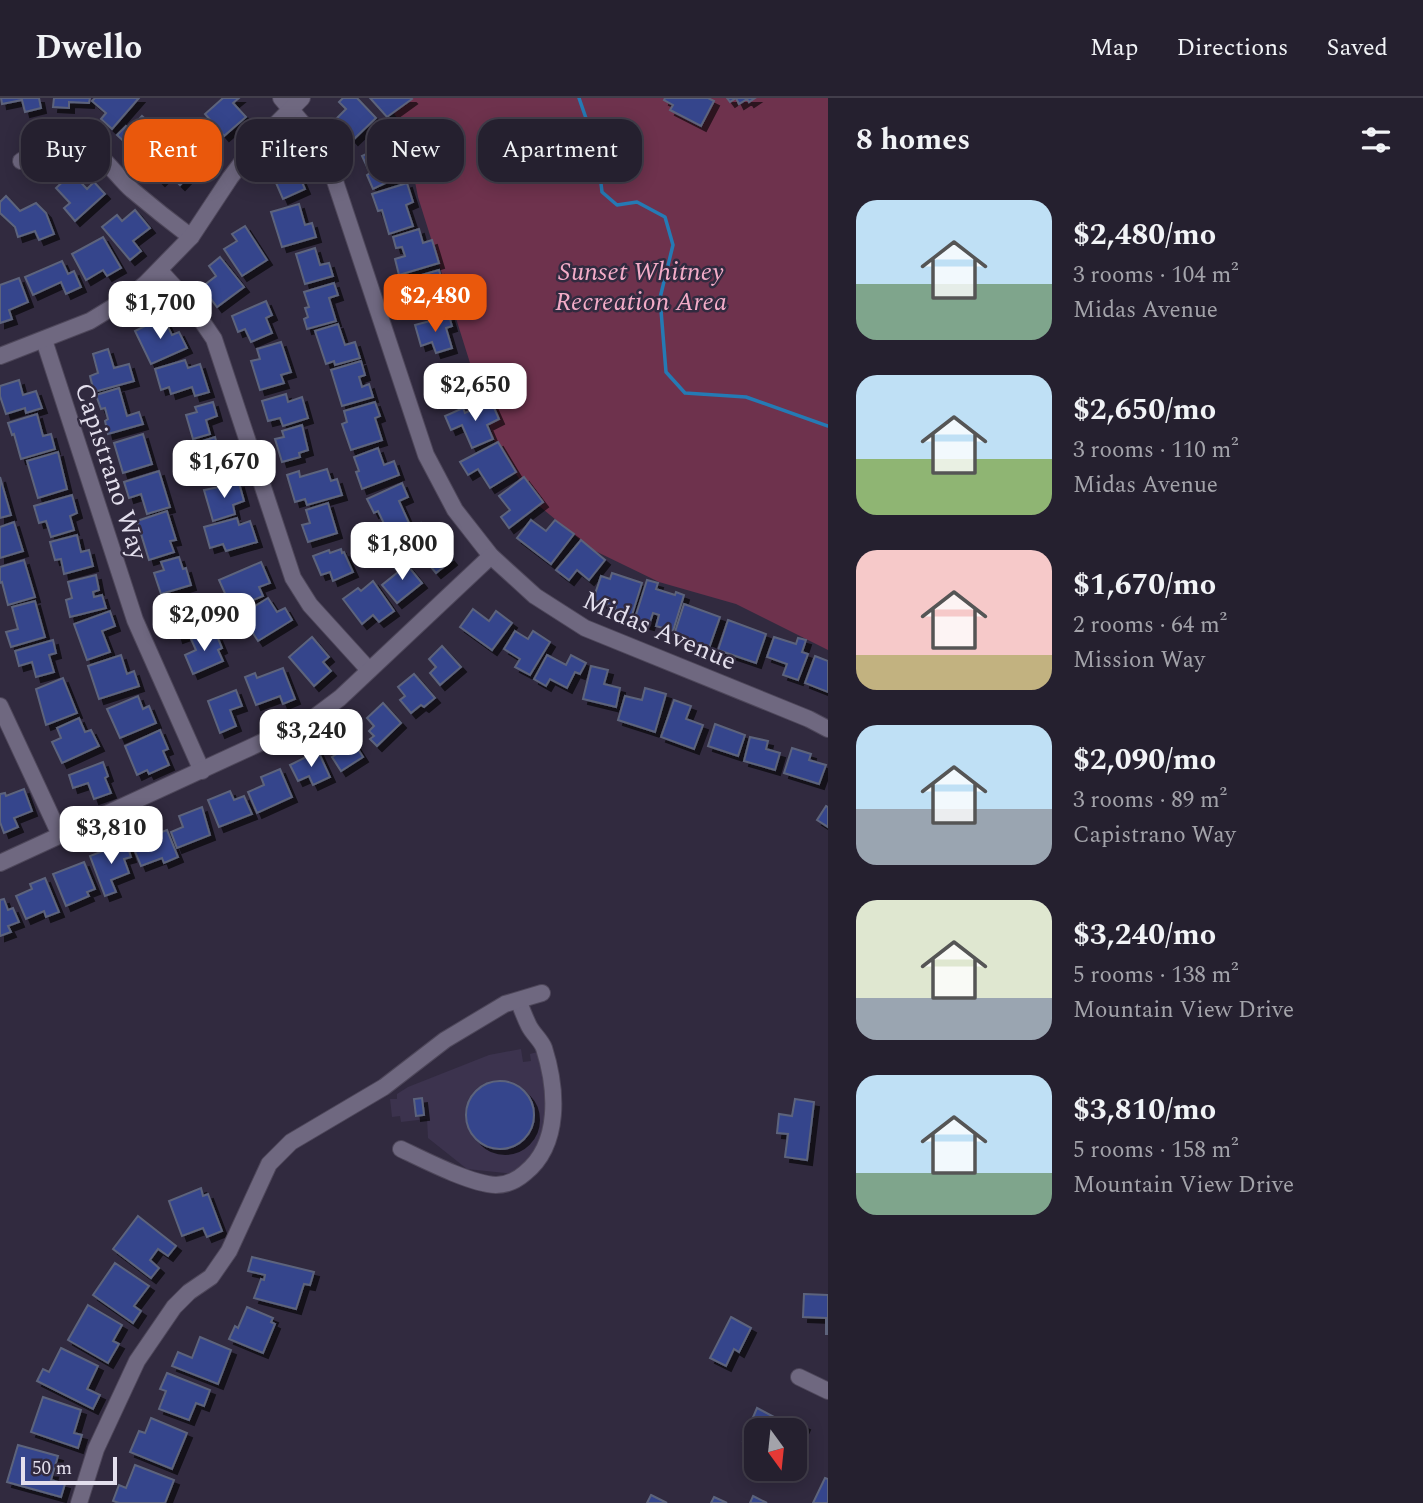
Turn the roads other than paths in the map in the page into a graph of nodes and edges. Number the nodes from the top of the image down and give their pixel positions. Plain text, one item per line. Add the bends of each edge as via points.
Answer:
1 (291, 102) edge
2 (20, 162) dead end
3 (191, 237) junction
4 (160, 271) junction
5 (44, 340) junction
6 (0, 356) edge
7 (491, 556) junction
8 (369, 670) junction
9 (0, 706) edge
10 (828, 729) edge
11 (202, 771) junction
12 (60, 835) junction
13 (0, 863) edge
14 (542, 993) dead end
15 (519, 1002) junction
16 (401, 1149) dead end
17 (799, 1377) dead end
18 (828, 1391) edge
19 (79, 1503) edge

1 - 3 street via 240,163
1 - 7 street, Midas Avenue via 331,169 434,473 455,510
2 - 3 street via 61,141 92,149 129,187
3 - 4 street
4 - 5 street via 111,309
4 - 8 street via 214,339 293,578 310,605
5 - 6 street
5 - 11 street, Capistrano Way via 135,620
7 - 8 street
7 - 10 street, Midas Avenue via 536,596 585,628
8 - 11 street via 312,719
9 - 12 street
11 - 12 street
12 - 13 street
14 - 15 street
15 - 16 street via 543,1045 551,1082 550,1134 534,1166 507,1184 494,1185
15 - 19 street via 496,1009 445,1040 384,1087 291,1142 269,1164 229,1251 211,1277 174,1307 137,1361 96,1449
17 - 18 street

